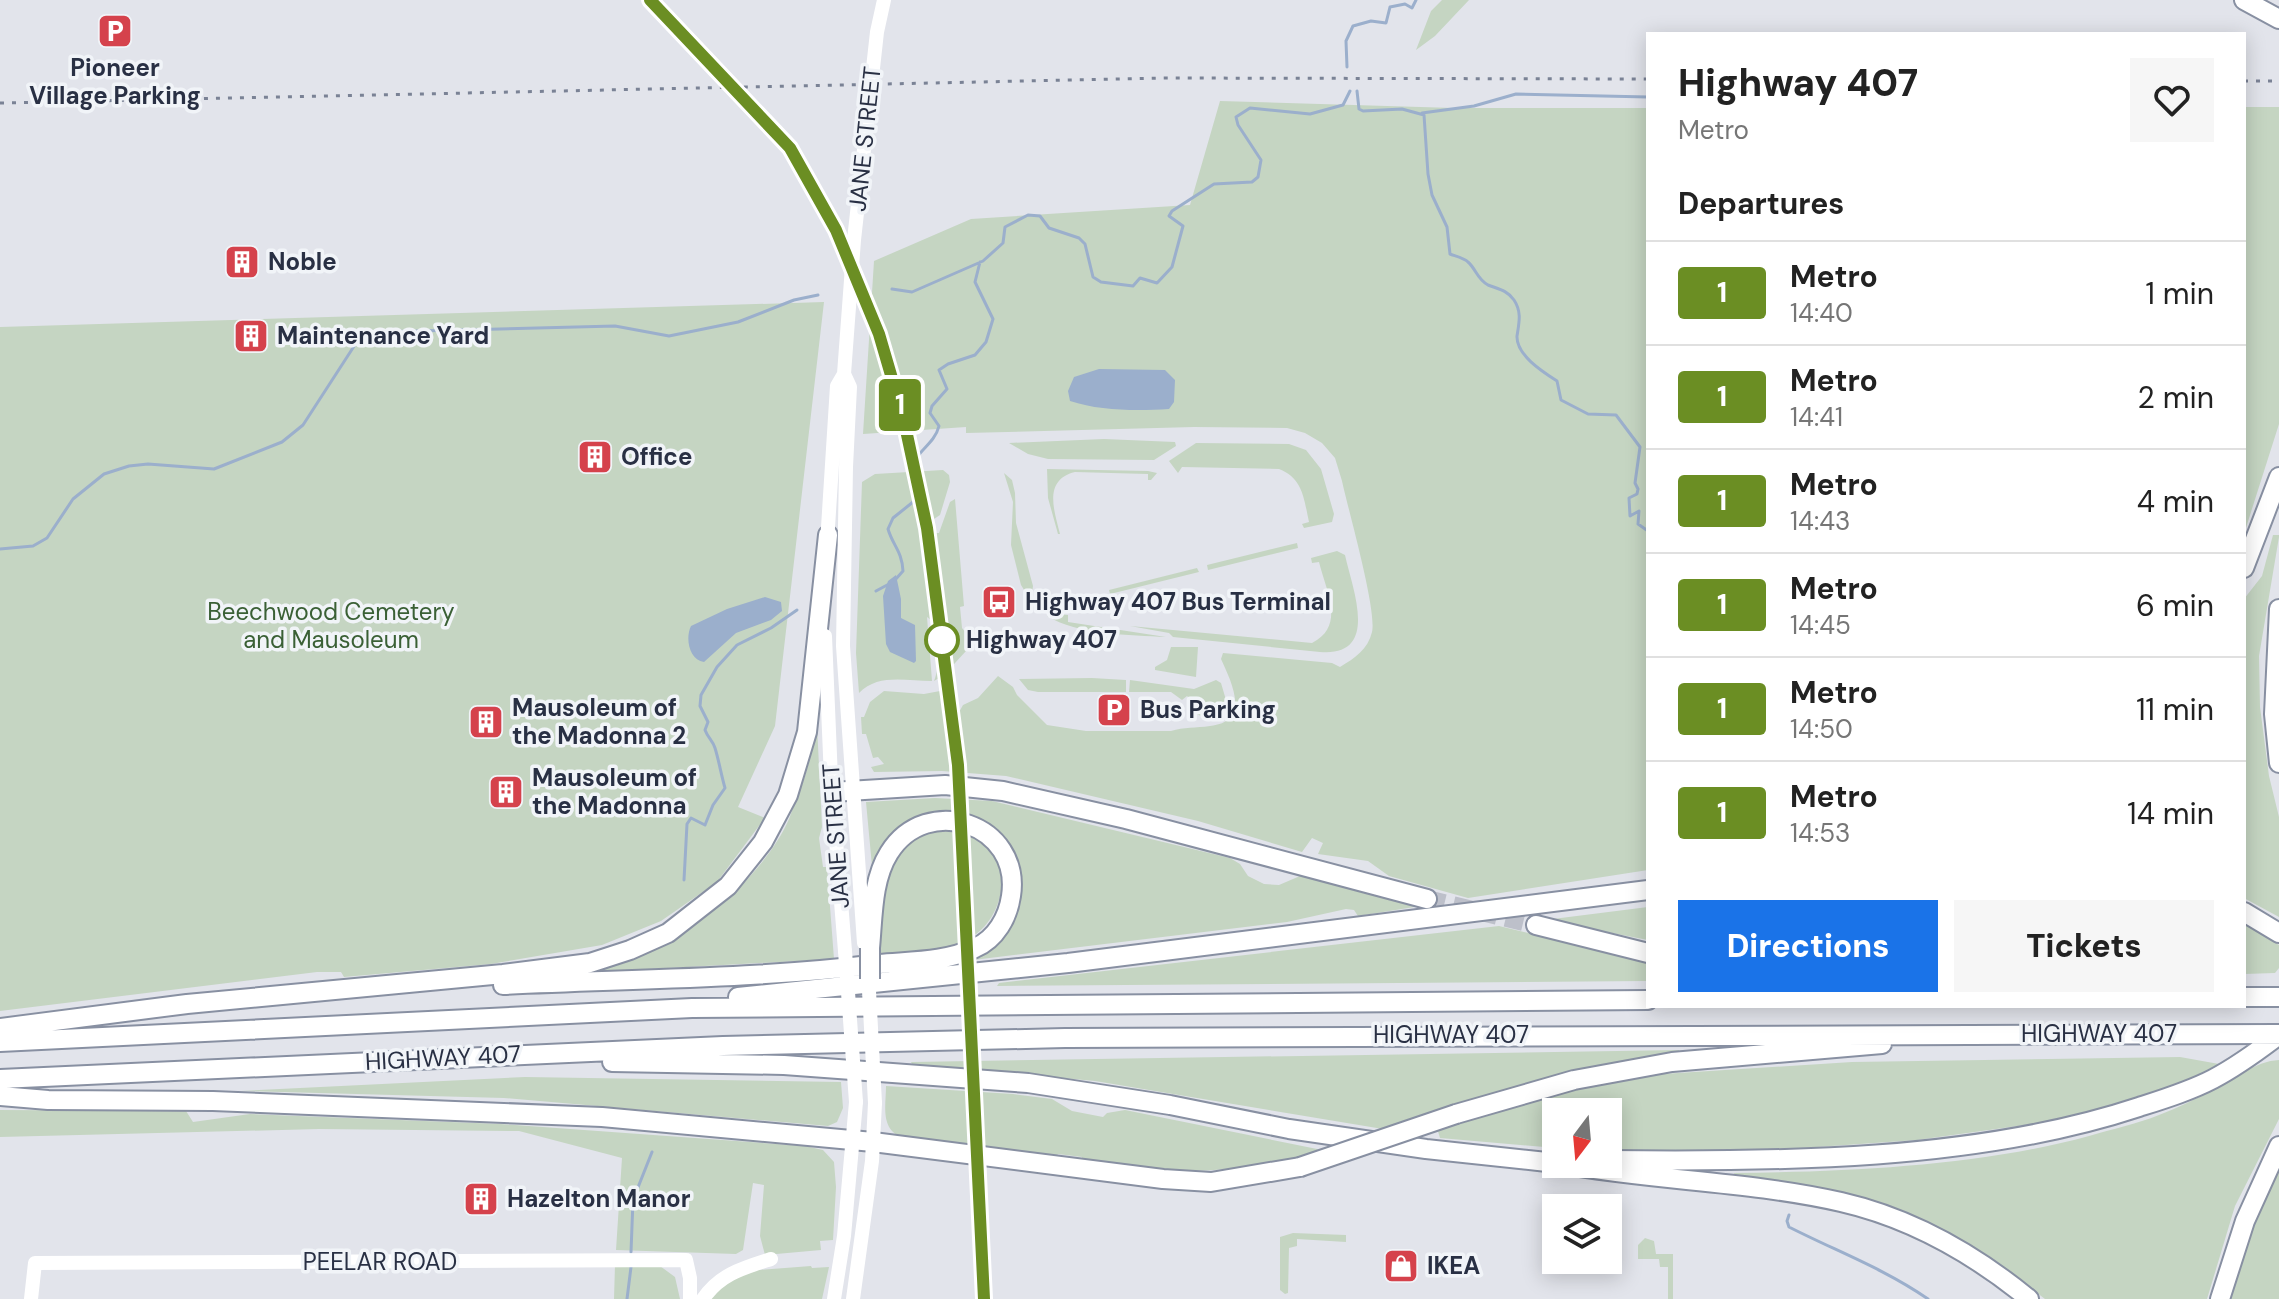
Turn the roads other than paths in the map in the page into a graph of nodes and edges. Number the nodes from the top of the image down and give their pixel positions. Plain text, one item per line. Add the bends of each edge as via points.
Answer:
1 (884, 0) edge
2 (2244, 0) edge
3 (2279, 19) edge
4 (844, 374) junction
5 (2279, 477) edge
6 (828, 535) junction
7 (2246, 563) edge
8 (2279, 609) edge
9 (2279, 763) edge
10 (851, 790) junction
11 (832, 792) junction
12 (1646, 890) edge
13 (1427, 899) tunnel mouth
14 (2251, 916) edge
15 (1536, 925) tunnel mouth
16 (2279, 933) edge
17 (867, 948) junction
18 (1646, 952) edge
19 (870, 979) joint
20 (337, 991) junction
21 (2246, 997) edge
22 (2279, 997) edge
23 (1646, 1000) edge
24 (624, 1009) junction
25 (0, 1028) edge
26 (1988, 1034) junction
27 (2279, 1035) edge
28 (0, 1042) edge
29 (449, 1058) junction
30 (0, 1079) edge
31 (0, 1096) edge
32 (853, 1141) junction
33 (873, 1142) junction
34 (2279, 1146) edge
35 (1622, 1160) edge
36 (1542, 1161) edge
37 (1622, 1171) edge
38 (771, 1259) dead end
39 (31, 1299) edge
40 (690, 1299) edge
41 (703, 1299) edge
42 (834, 1299) edge
43 (853, 1299) edge
44 (2029, 1299) edge
45 (2220, 1299) edge

1 - 4 main road, JANE STREET via 854,240
2 - 3 highway
4 - 6 main road, JANE STREET via 837,386
4 - 10 main road, JANE STREET via 850,387 843,646
5 - 7 highway
6 - 11 main road, JANE STREET via 824,645
6 - 20 highway via 800,761 763,842 728,886 668,933 590,963
8 - 9 highway via 2274,687
10 - 11 highway
10 - 13 highway via 945,785 1003,791
10 - 17 main road, JANE STREET
11 - 32 main road, JANE STREET, bridge via 856,1102
12 - 24 highway via 1068,963
14 - 16 highway
15 - 18 highway
17 - 19 highway, bridge
17 - 20 highway via 878,880 899,838 923,824 951,820 974,827 996,843 1011,879 1008,911 997,931 978,947 948,956 818,970
19 - 33 main road, bridge
20 - 25 highway
21 - 22 highway
23 - 24 highway, HIGHWAY 407
24 - 28 highway, HIGHWAY 407
26 - 27 highway, HIGHWAY 407
26 - 29 highway, HIGHWAY 407 via 1065,1038
26 - 33 highway, bridge via 1672,1062 1574,1080 1300,1167 1211,1182
27 - 35 highway via 2211,1080 2102,1119 2041,1134 1834,1156
29 - 30 highway, HIGHWAY 407
29 - 36 highway via 784,1065 1028,1083 1289,1129
31 - 32 highway via 496,1111
32 - 33 highway
32 - 42 main road, JANE STREET
33 - 43 main road
34 - 45 highway via 2245,1221
37 - 44 highway via 1841,1202 1933,1235 1975,1258
38 - 41 main road via 733,1271
39 - 40 main road, PEELAR ROAD via 35,1263 686,1260

